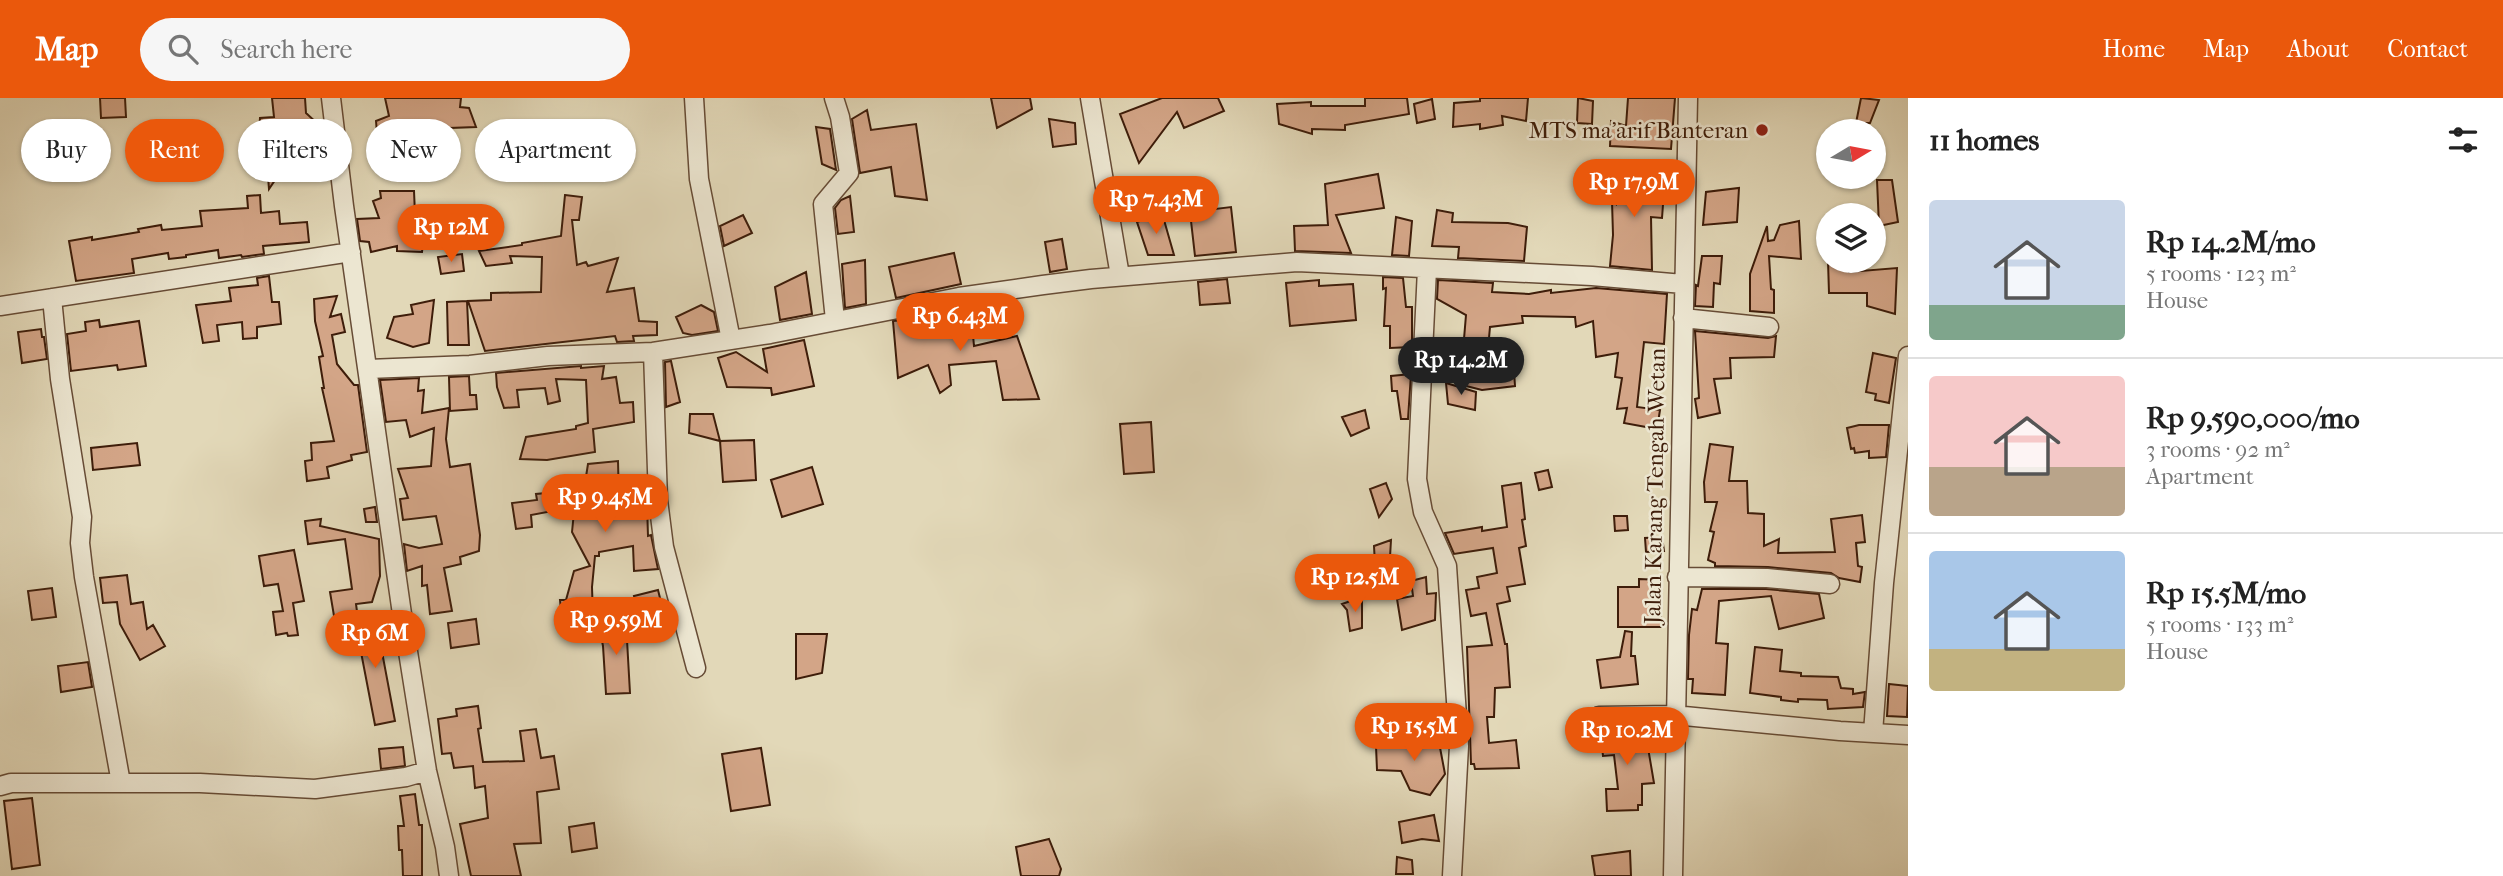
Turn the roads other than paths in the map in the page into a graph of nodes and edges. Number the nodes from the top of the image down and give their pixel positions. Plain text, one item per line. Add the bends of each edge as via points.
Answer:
1 (331, 98) edge
2 (694, 98) edge
3 (834, 98) edge
4 (1090, 98) edge
5 (1688, 98) edge
6 (351, 252) junction
7 (1427, 269) junction
8 (1120, 276) junction
9 (1683, 284) junction
10 (52, 298) junction
11 (0, 306) edge
12 (1683, 318) junction
13 (835, 320) junction
14 (1769, 327) dead end
15 (731, 340) junction
16 (653, 352) junction
17 (1908, 356) edge
18 (368, 369) junction
19 (1677, 577) junction
20 (1830, 584) dead end
21 (696, 668) dead end
22 (1674, 715) junction
23 (1600, 716) dead end
24 (1873, 733) junction
25 (1908, 735) edge
26 (427, 771) junction
27 (121, 783) junction
28 (0, 786) edge
29 (449, 876) edge
30 (1452, 876) edge
31 (1672, 876) edge

1 - 6 street
2 - 15 street via 699,179
3 - 13 street via 849,173 823,204
4 - 8 street
5 - 9 street, Jalan Karang Tengah Wetan
6 - 10 street
6 - 18 street
7 - 8 street via 1297,262
7 - 9 street
7 - 30 street via 1417,479 1423,512 1447,566 1459,746
8 - 13 street via 959,297
9 - 12 street, Jalan Karang Tengah Wetan
10 - 11 street
10 - 27 street via 82,517 84,577
12 - 14 street
12 - 19 street, Jalan Karang Tengah Wetan
13 - 15 street
15 - 16 street
16 - 18 street
16 - 21 street via 657,500 664,547
17 - 24 street
18 - 26 street
19 - 20 street
19 - 22 street, Jalan Karang Tengah Wetan
22 - 23 street
22 - 24 street
22 - 31 street, Jalan Karang Tengah Wetan
24 - 25 street
26 - 27 street via 315,789
26 - 29 street
27 - 28 street

